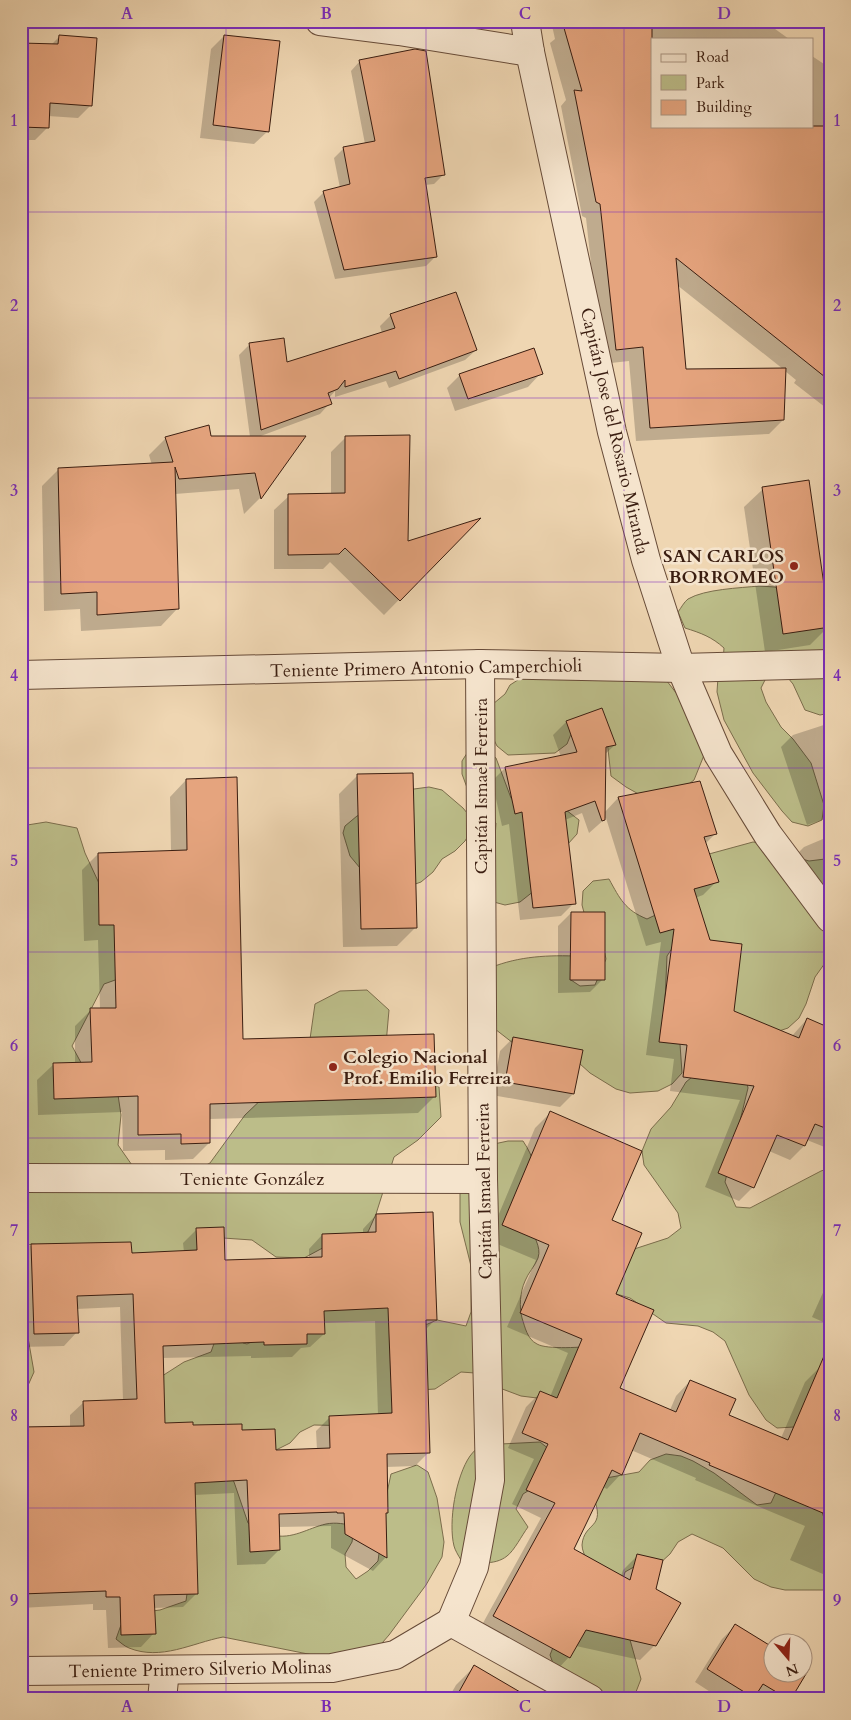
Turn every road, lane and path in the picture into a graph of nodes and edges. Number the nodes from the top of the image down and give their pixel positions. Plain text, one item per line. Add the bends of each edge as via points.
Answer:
1 (320, 21) edge
2 (525, 21) edge
3 (399, 26) edge
4 (530, 52) junction
5 (480, 664) junction
6 (830, 664) edge
7 (681, 668) junction
8 (21, 675) edge
9 (830, 918) edge
10 (21, 1178) edge
11 (483, 1180) junction
12 (450, 1622) junction
13 (165, 1670) junction
14 (21, 1672) edge
15 (162, 1699) edge
16 (590, 1699) edge

1 - 3 street
2 - 4 street, Capitán Jose del Rosario Miranda
3 - 4 street
4 - 7 street, Capitán Jose del Rosario Miranda via 612,432 646,560
5 - 7 street, Teniente Primero Antonio Camperchioli
5 - 8 street, Teniente Primero Antonio Camperchioli
5 - 11 street, Capitán Ismael Ferreira
6 - 7 street, Teniente Primero Antonio Camperchioli
7 - 9 street, Capitán Jose del Rosario Miranda via 718,754 768,835
10 - 11 street, Teniente González
11 - 12 street, Capitán Ismael Ferreira via 490,1480 474,1567
12 - 13 street, Teniente Primero Silverio Molinas via 396,1655 332,1668
12 - 16 street
13 - 14 street, Teniente Primero Silverio Molinas
13 - 15 street

